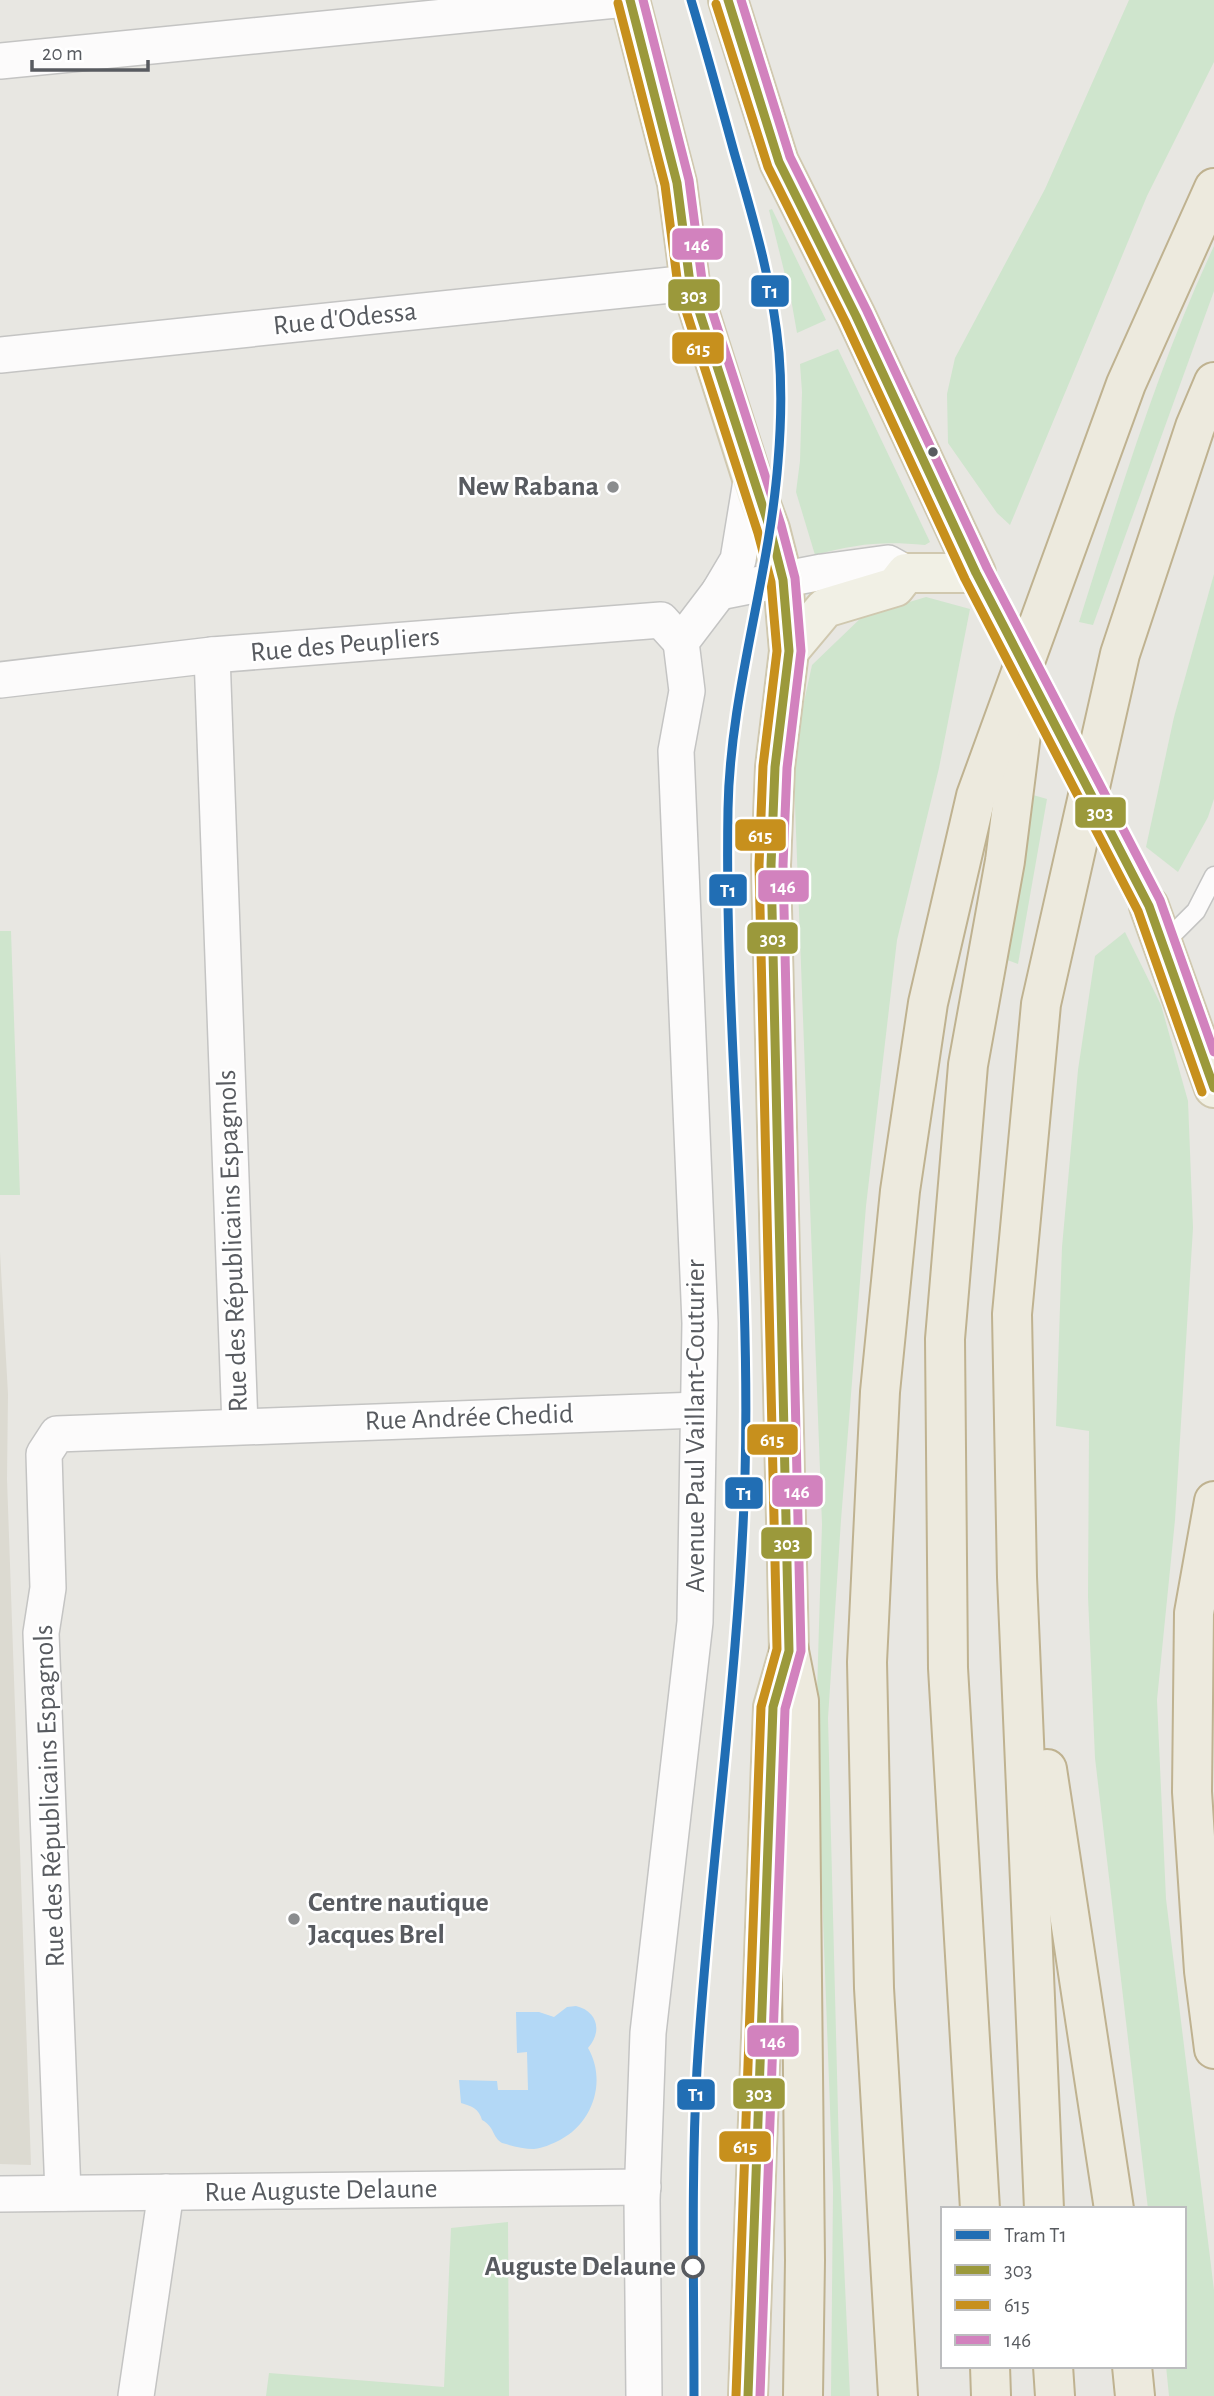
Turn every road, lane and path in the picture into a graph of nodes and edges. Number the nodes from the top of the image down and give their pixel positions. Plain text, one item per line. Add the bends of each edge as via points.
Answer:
1 (616, 0) edge
2 (631, 0) edge
3 (728, 0) edge
4 (0, 61) edge
5 (1214, 188) edge
6 (690, 283) junction
7 (0, 355) edge
8 (1214, 382) edge
9 (752, 475) junction
10 (906, 573) junction
11 (783, 580) junction
12 (719, 592) junction
13 (1034, 638) junction
14 (681, 642) junction
15 (789, 650) junction
16 (212, 655) junction
17 (0, 680) edge
18 (1214, 876) edge
19 (1149, 906) tunnel mouth
20 (1164, 943) junction
21 (1214, 1088) edge
22 (698, 1410) junction
23 (240, 1426) junction
24 (1214, 1501) edge
25 (1017, 1577) junction
26 (789, 1651) junction
27 (1214, 2049) edge
28 (643, 2187) junction
29 (166, 2192) junction
30 (64, 2193) junction
31 (0, 2194) edge
32 (981, 2207) edge
33 (1044, 2207) edge
34 (1114, 2207) edge
35 (990, 2368) edge
36 (1053, 2368) edge
37 (1132, 2368) edge
38 (136, 2396) edge
39 (644, 2396) edge
40 (748, 2396) edge
41 (803, 2396) edge
42 (898, 2396) edge
43 (991, 2396) edge
44 (1055, 2396) edge
45 (1135, 2396) edge

1 - 4 street
2 - 6 main road via 677,183
3 - 10 main road via 779,162 976,573
5 - 13 highway via 1126,384
6 - 7 street, Rue d'Odessa
6 - 9 main road
8 - 25 highway via 1120,654 1041,1004 1012,1314
9 - 11 main road
9 - 12 street via 738,560
10 - 11 street via 888,563
10 - 15 main road via 895,587 825,608
11 - 12 street
11 - 15 main road
12 - 14 street
13 - 32 highway via 1004,861 968,1065 945,1339 948,1668
13 - 42 highway via 976,796 928,1003 900,1191 880,1392 867,1662 874,1989
14 - 16 street, Rue des Peupliers via 661,620
14 - 22 street, Avenue Paul Vaillant-Couturier via 687,691 677,751 700,1323
15 - 26 main road via 775,767 771,865
16 - 17 street, Rue des Peupliers
16 - 23 street, Rue des Républicains Espagnols
18 - 20 lane via 1196,911
19 - 20 main road
20 - 21 main road
22 - 23 street, Rue Andrée Chedid
22 - 28 street, Avenue Paul Vaillant-Couturier via 695,1622 648,2034
23 - 30 street, Rue des Républicains Espagnols via 57,1434 44,1454 48,1588 41,1633
24 - 27 highway via 1194,1613 1192,1792
25 - 33 highway
25 - 34 highway
26 - 40 main road via 773,1707
26 - 41 highway via 799,1701
28 - 29 street, Rue Auguste Delaune
28 - 39 street, Avenue Paul Vaillant-Couturier
29 - 30 street, Rue Auguste Delaune
29 - 38 street
30 - 31 street, Rue Auguste Delaune
35 - 43 highway
36 - 44 highway
37 - 45 highway

